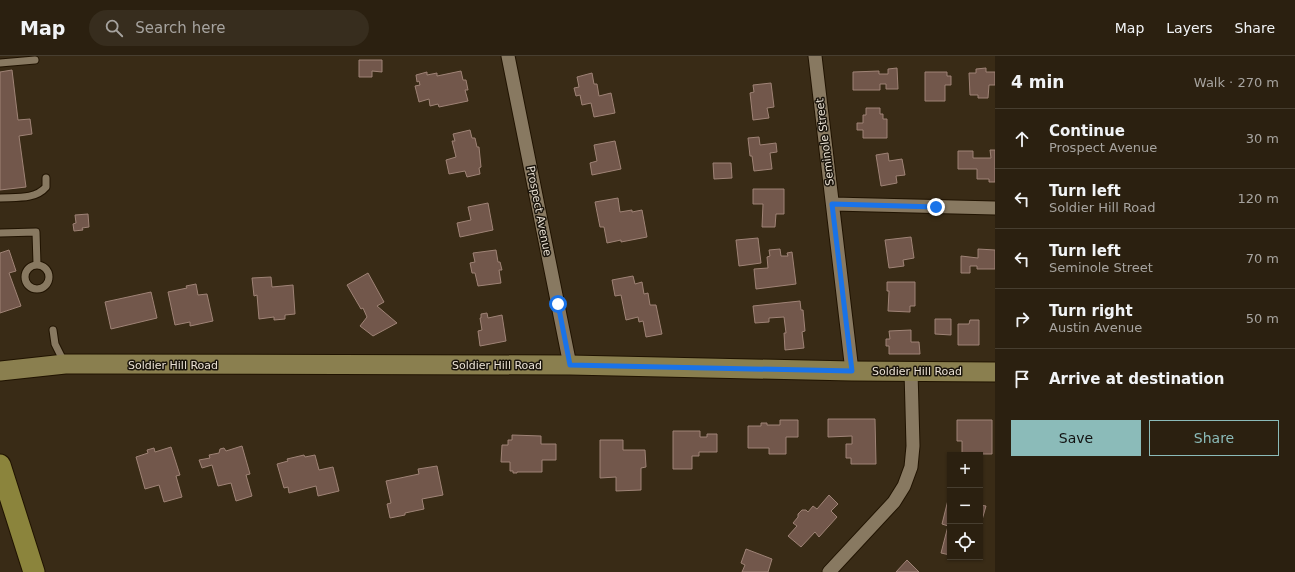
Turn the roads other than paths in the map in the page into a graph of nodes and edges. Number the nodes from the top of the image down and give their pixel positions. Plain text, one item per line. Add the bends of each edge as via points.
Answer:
1 (508, 56) edge
2 (815, 56) edge
3 (35, 60) dead end
4 (0, 63) edge
5 (46, 178) dead end
6 (0, 198) edge
7 (832, 204) junction
8 (995, 208) edge
9 (0, 233) edge
10 (38, 264) dead end
11 (53, 330) dead end
12 (65, 364) junction
13 (570, 365) junction
14 (0, 371) edge
15 (852, 371) junction
16 (911, 371) junction
17 (995, 372) edge
18 (0, 465) edge
19 (34, 572) edge
20 (830, 572) edge

1 - 13 street, Prospect Avenue
2 - 7 street, Seminole Street
3 - 4 lane
5 - 6 lane via 46,187 38,194
7 - 8 street
7 - 15 street, Seminole Street
9 - 10 lane via 36,232
11 - 12 lane via 54,344
12 - 13 street, Soldier Hill Road
12 - 14 street, Soldier Hill Road
13 - 15 street, Soldier Hill Road
15 - 16 street, Soldier Hill Road
16 - 17 street, Soldier Hill Road
16 - 20 street via 914,446 911,467 904,486 894,502
18 - 19 main road

